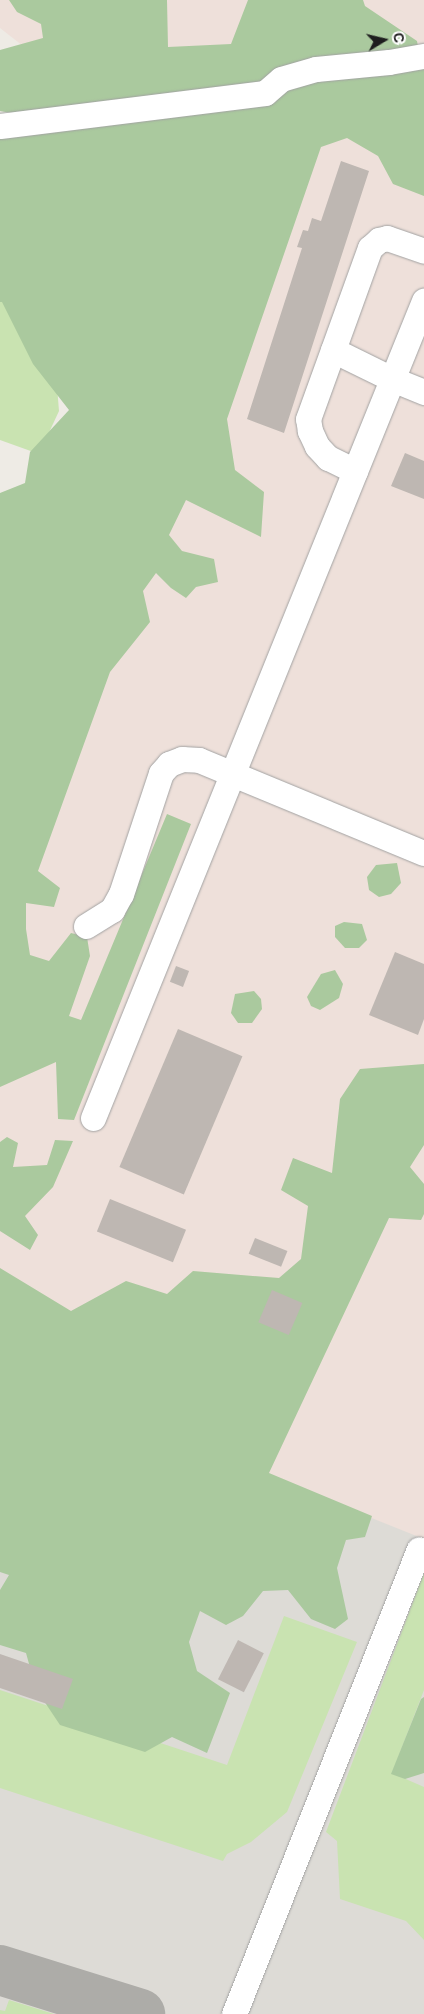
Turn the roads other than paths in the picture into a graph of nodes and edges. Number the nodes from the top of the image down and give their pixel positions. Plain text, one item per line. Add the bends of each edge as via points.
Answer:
1 (424, 56) edge
2 (0, 126) edge
3 (424, 251) edge
4 (424, 301) edge
5 (333, 350) junction
6 (392, 379) junction
7 (424, 392) edge
8 (355, 471) junction
9 (232, 774) junction
10 (424, 853) edge
11 (86, 926) dead end
12 (93, 1118) dead end
13 (419, 1549) dead end
14 (234, 2014) edge

1 - 2 lane via 316,69 281,79 265,93
3 - 5 lane via 387,238 370,248
4 - 6 lane
5 - 6 lane
5 - 8 lane via 308,419 318,446 328,458
6 - 7 lane
6 - 8 lane
8 - 9 lane
9 - 10 lane
9 - 11 lane via 199,760 182,759 169,764 161,773 121,894 112,910
9 - 12 lane
13 - 14 lane

